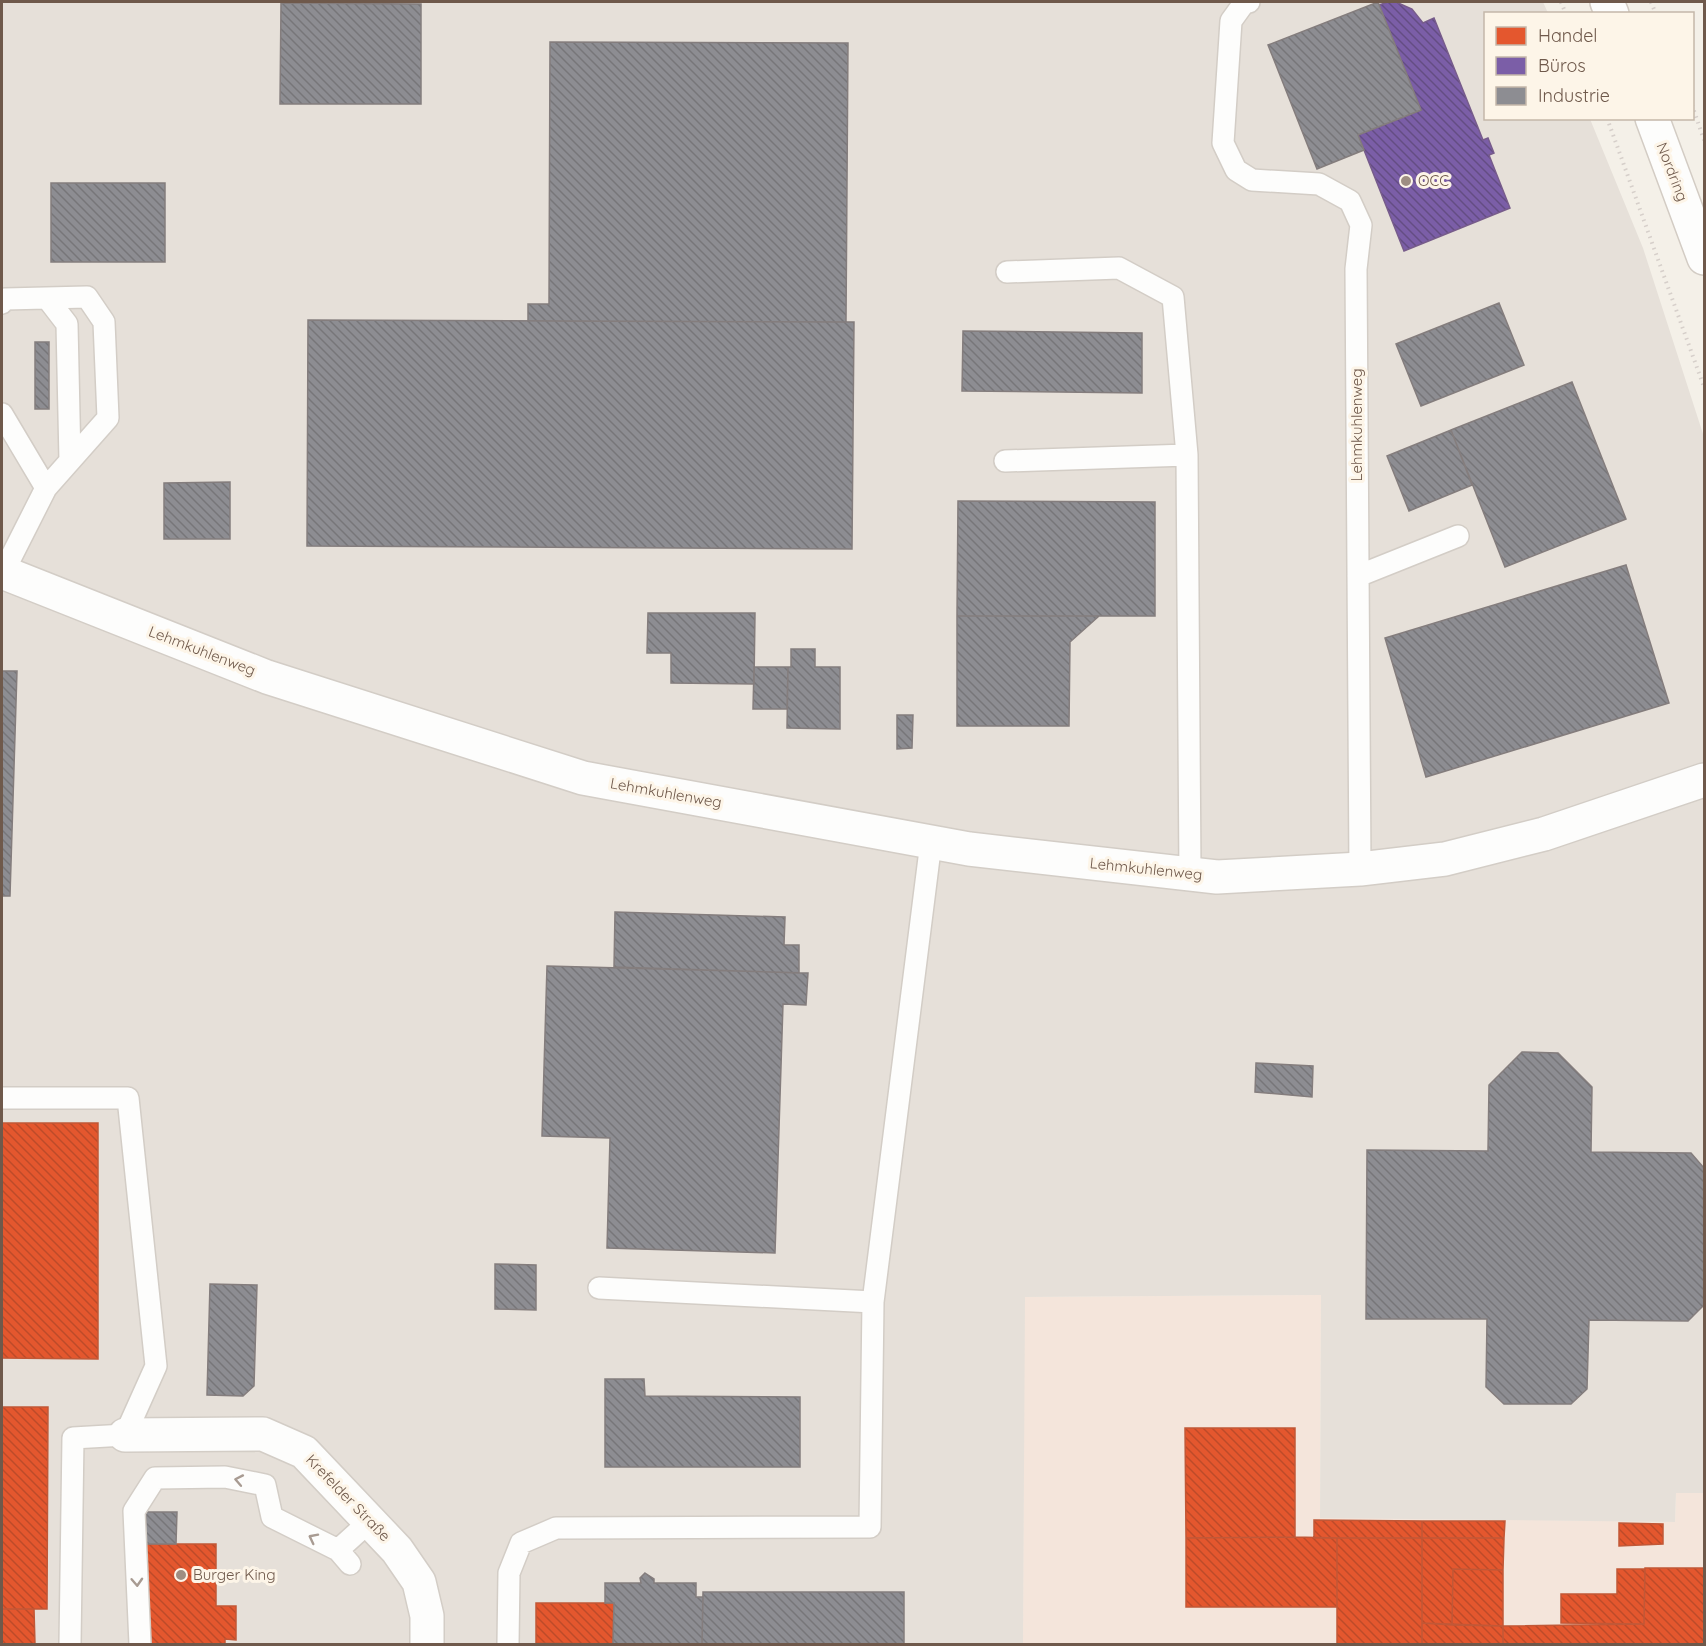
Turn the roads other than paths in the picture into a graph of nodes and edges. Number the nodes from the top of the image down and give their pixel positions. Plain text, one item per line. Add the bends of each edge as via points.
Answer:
1 (1249, 2) edge
2 (1653, 120) edge
3 (1704, 258) edge
4 (1007, 273) dead end
5 (47, 298) junction
6 (2, 303) edge
7 (2, 414) edge
8 (1187, 455) junction
9 (70, 461) junction
10 (1005, 461) dead end
11 (46, 488) junction
12 (1458, 536) dead end
13 (2, 573) edge
14 (1358, 576) junction
15 (1704, 780) edge
16 (931, 842) junction
17 (1360, 869) junction
18 (1190, 874) junction
19 (2, 1098) edge
20 (599, 1288) dead end
21 (873, 1302) junction
22 (125, 1434) junction
23 (370, 1521) junction
24 (70, 1644) edge
25 (140, 1644) edge
26 (427, 1644) edge
27 (508, 1644) edge

1 - 14 lane, Lehmkuhlenweg via 1231,21 1223,143 1236,170 1252,180 1319,184 1350,201 1361,225 1356,269
2 - 3 street, Nordring
4 - 8 lane via 1119,268 1173,297
5 - 6 lane via 5,299
5 - 9 lane via 67,324
5 - 9 lane via 87,297 104,322 108,418
7 - 11 lane
8 - 10 lane
8 - 18 lane
9 - 11 lane
11 - 13 lane
12 - 14 lane
13 - 16 street, Lehmkuhlenweg via 267,677 583,778
14 - 17 lane, Lehmkuhlenweg
15 - 17 street, Lehmkuhlenweg via 1544,834 1445,859
16 - 18 street, Lehmkuhlenweg
16 - 21 lane
17 - 18 street, Lehmkuhlenweg via 1217,877
19 - 22 lane via 128,1098 156,1366
20 - 21 lane
21 - 27 lane via 870,1527 556,1528 521,1543 509,1573
22 - 23 street, Krefelder Straße via 263,1434 304,1452
22 - 24 lane via 73,1438
23 -> 25 lane via 344,1557 272,1517 265,1485 225,1477 155,1478 134,1511
23 - 26 street, Krefelder Straße via 419,1582 427,1616

